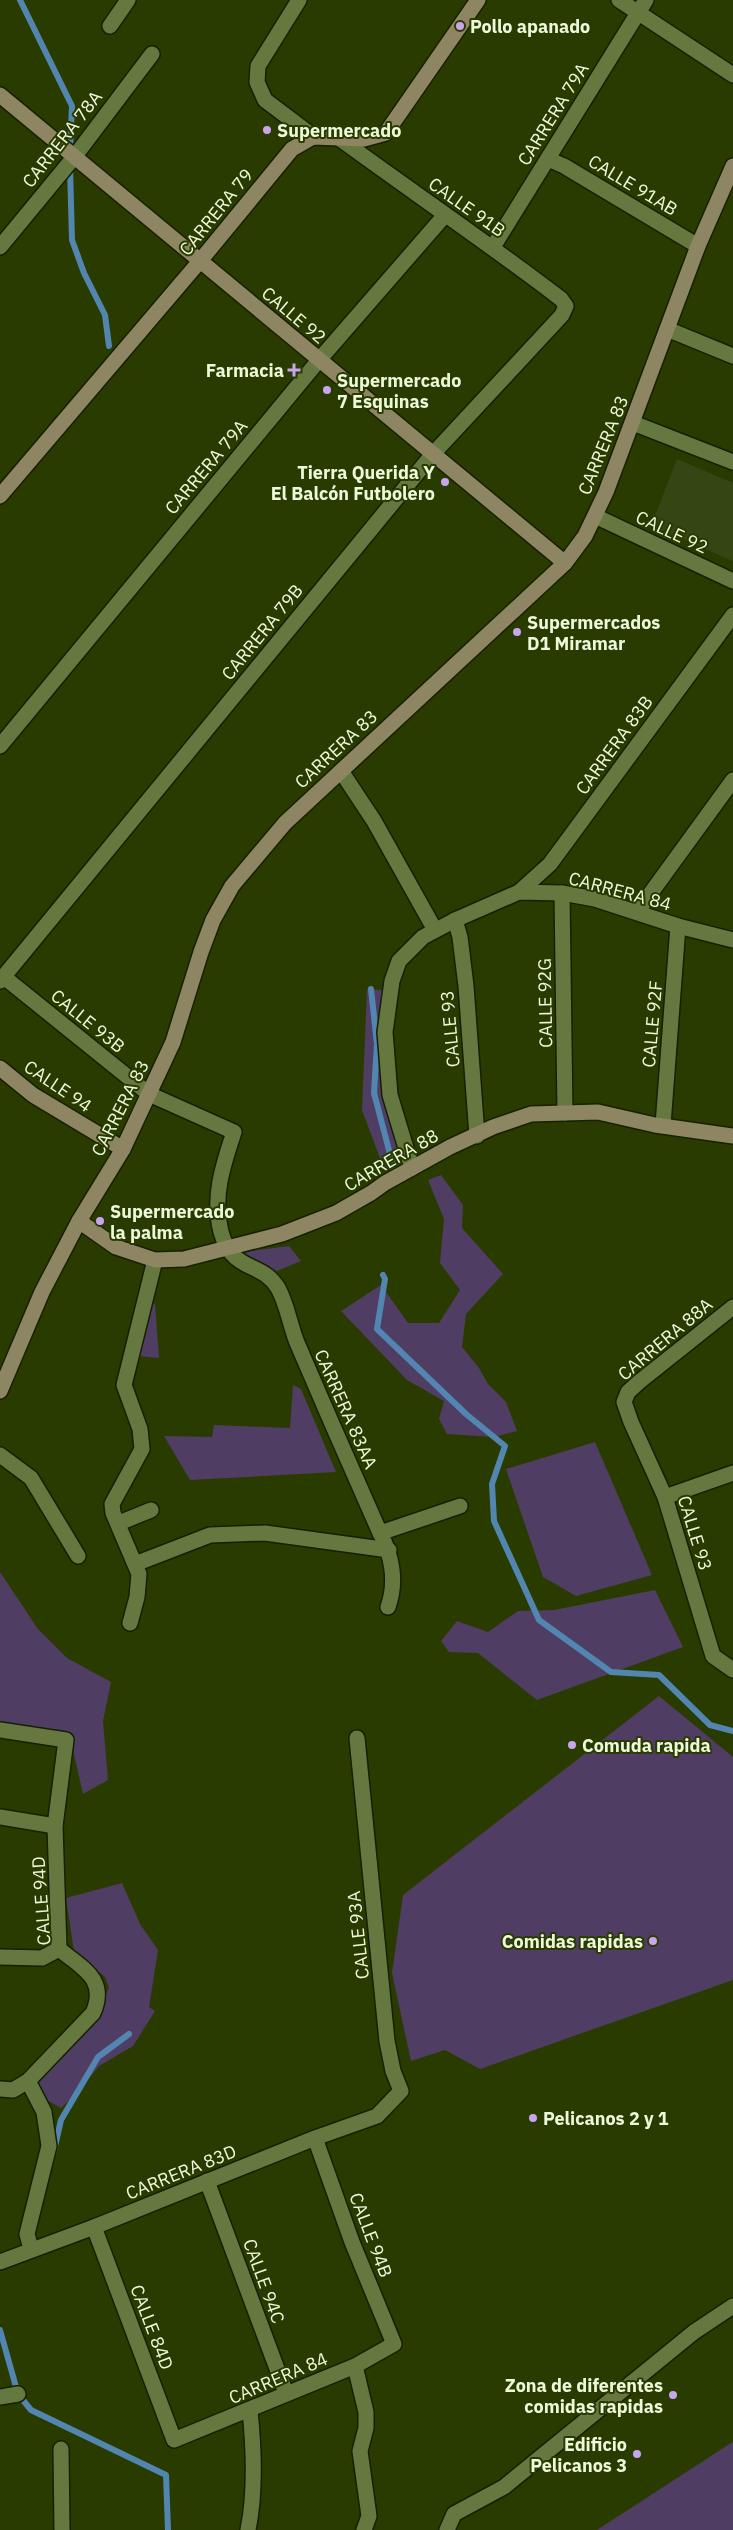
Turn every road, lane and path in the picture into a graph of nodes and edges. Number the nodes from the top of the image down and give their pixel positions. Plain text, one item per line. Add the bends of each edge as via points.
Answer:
1 (128, 0) edge
2 (299, 0) edge
3 (478, 0) edge
4 (619, 0) edge
5 (642, 6) edge
6 (110, 26) dead end
7 (152, 54) dead end
8 (733, 75) edge
9 (0, 95) edge
10 (336, 136) junction
11 (314, 137) junction
12 (75, 156) junction
13 (548, 159) junction
14 (733, 166) edge
15 (445, 215) junction
16 (698, 246) junction
17 (0, 247) edge
18 (493, 247) junction
19 (200, 261) junction
20 (562, 315) joint
21 (667, 329) junction
22 (733, 356) edge
23 (319, 360) junction
24 (633, 423) junction
25 (432, 455) junction
26 (733, 462) edge
27 (0, 496) edge
28 (595, 516) junction
29 (565, 563) junction
30 (733, 581) edge
31 (733, 615) edge
32 (0, 746) edge
33 (341, 771) junction
34 (733, 780) edge
35 (519, 892) junction
36 (562, 894) junction
37 (638, 912) junction
38 (455, 920) junction
39 (678, 926) junction
40 (435, 930) junction
41 (733, 940) edge
42 (2, 979) edge
43 (0, 1068) edge
44 (149, 1094) junction
45 (565, 1113) junction
46 (663, 1125) junction
47 (477, 1136) junction
48 (733, 1136) edge
49 (123, 1149) junction
50 (409, 1170) junction
51 (79, 1221) junction
52 (227, 1247) junction
53 (155, 1260) junction
54 (733, 1307) edge
55 (0, 1391) edge
56 (624, 1402) joint
57 (0, 1455) edge
58 (733, 1473) edge
59 (665, 1497) junction
60 (460, 1506) dead end
61 (151, 1510) dead end
62 (119, 1523) junction
63 (380, 1533) junction
64 (389, 1550) junction
65 (78, 1556) dead end
66 (135, 1564) junction
67 (388, 1607) dead end
68 (130, 1623) dead end
69 (733, 1670) edge
70 (0, 1730) edge
71 (357, 1738) dead end
72 (0, 1816) edge
73 (55, 1826) junction
74 (59, 1949) junction
75 (0, 1957) edge
76 (28, 2081) junction
77 (0, 2089) edge
78 (377, 2116) joint
79 (316, 2138) junction
80 (207, 2182) junction
81 (94, 2227) junction
82 (31, 2249) junction
83 (0, 2262) edge
84 (733, 2306) edge
85 (394, 2344) joint
86 (355, 2366) junction
87 (286, 2393) junction
88 (18, 2394) dead end
89 (0, 2396) edge
90 (250, 2411) junction
91 (174, 2440) joint
92 (60, 2449) dead end
93 (62, 2530) edge
94 (248, 2530) edge
95 (364, 2530) edge
96 (447, 2530) edge

1 - 6 street
2 - 11 street via 258,66 257,82 265,100
3 - 10 street, CARRERA 79 via 386,133 364,139
4 - 5 street
5 - 8 street
5 - 13 street, CARRERA 79A
7 - 12 street, CARRERA 78A
9 - 12 street, CALLE 92
10 - 11 street, CARRERA 79
10 - 15 street, CALLE 91B
11 - 19 street, CARRERA 79 via 292,148
12 - 17 street, CARRERA 78A
12 - 19 street, CALLE 92
13 - 16 street, CALLE 91AB
13 - 18 street, CARRERA 79A
14 - 16 street, CARRERA 83
15 - 18 street, CALLE 91B
15 - 23 street, CARRERA 79A
16 - 21 street, CARRERA 83
18 - 20 street, CALLE 91B via 562,299 566,306
19 - 23 street, CALLE 92
19 - 27 street, CARRERA 79
20 - 25 street, CARRERA 79B
21 - 22 street
21 - 24 street, CARRERA 83
23 - 25 street, CALLE 92
23 - 32 street, CARRERA 79A
24 - 26 street
24 - 28 street, CARRERA 83
25 - 29 street, CALLE 92
25 - 42 street, CARRERA 79B
28 - 29 street, CARRERA 83
28 - 30 street, CALLE 92
29 - 33 street, CARRERA 83
31 - 35 street, CARRERA 83B via 550,864
33 - 40 street
33 - 44 street, CARRERA 83 via 285,823 232,886 213,920 173,1042
34 - 37 street
35 - 36 street, CARRERA 84
35 - 38 street, CARRERA 84
36 - 37 street, CARRERA 84 via 594,899
36 - 45 street, CALLE 92G
37 - 39 street, CARRERA 84
38 - 40 street, CARRERA 84
38 - 47 street, CALLE 93 via 466,986
39 - 41 street, CARRERA 84
39 - 46 street, CALLE 92F
40 - 50 street, CARRERA 84 via 398,961 385,1032 390,1096
42 - 44 street, CALLE 93B
43 - 49 street, CALLE 94 via 33,1095
44 - 49 street, CARRERA 83
44 - 52 street, CALLE 93B via 234,1132 217,1198
45 - 46 street, CARRERA 88 via 598,1112
45 - 47 street, CARRERA 88 via 531,1114
46 - 48 street, CARRERA 88
47 - 50 street, CARRERA 88
49 - 51 street, CARRERA 83
50 - 52 street, CARRERA 88 via 336,1213 282,1234
51 - 53 street, CARRERA 88 via 116,1247
51 - 55 street, CARRERA 83 via 42,1292
52 - 53 street, CARRERA 88 via 184,1259
52 - 63 street, CARRERA 83AA via 235,1258 270,1278 278,1288 294,1336
53 - 62 street via 124,1385 143,1443 113,1498 112,1509
54 - 56 street, CARRERA 88A via 639,1382 628,1392
56 - 59 street, CALLE 93
57 - 65 street via 31,1478
58 - 59 street
59 - 69 street, CALLE 93 via 713,1656
60 - 63 street
61 - 62 street
62 - 66 street
63 - 64 street, CARRERA 83AA
64 - 66 street via 265,1533 210,1535
64 - 67 street, CARRERA 83AA via 393,1594
66 - 68 street via 139,1574
70 - 73 street, CALLE 94D via 66,1740
71 - 78 street, CALLE 93A via 387,2041 401,2091
72 - 73 street
73 - 74 street, CALLE 94D
74 - 75 street via 42,1958
74 - 76 street, CALLE 94D via 97,1983 99,2001 94,2013
76 - 77 street via 13,2090
76 - 82 street via 44,2112 49,2146 27,2234
78 - 79 street, CARRERA 83D
79 - 80 street, CARRERA 83D
79 - 85 street, CALLE 94B via 352,2242
80 - 81 street, CARRERA 83D
80 - 87 street, CALLE 94C
81 - 82 street, CARRERA 83D
81 - 91 street, CALLE 84D
82 - 83 street, CARRERA 83D
84 - 96 street via 694,2332 504,2487 454,2514
85 - 86 street, CARRERA 84
86 - 87 street, CARRERA 84
86 - 95 street via 366,2412 360,2451 369,2516
87 - 90 street, CARRERA 84
88 - 89 street
90 - 91 street, CARRERA 84
90 - 94 street via 253,2482
92 - 93 street

